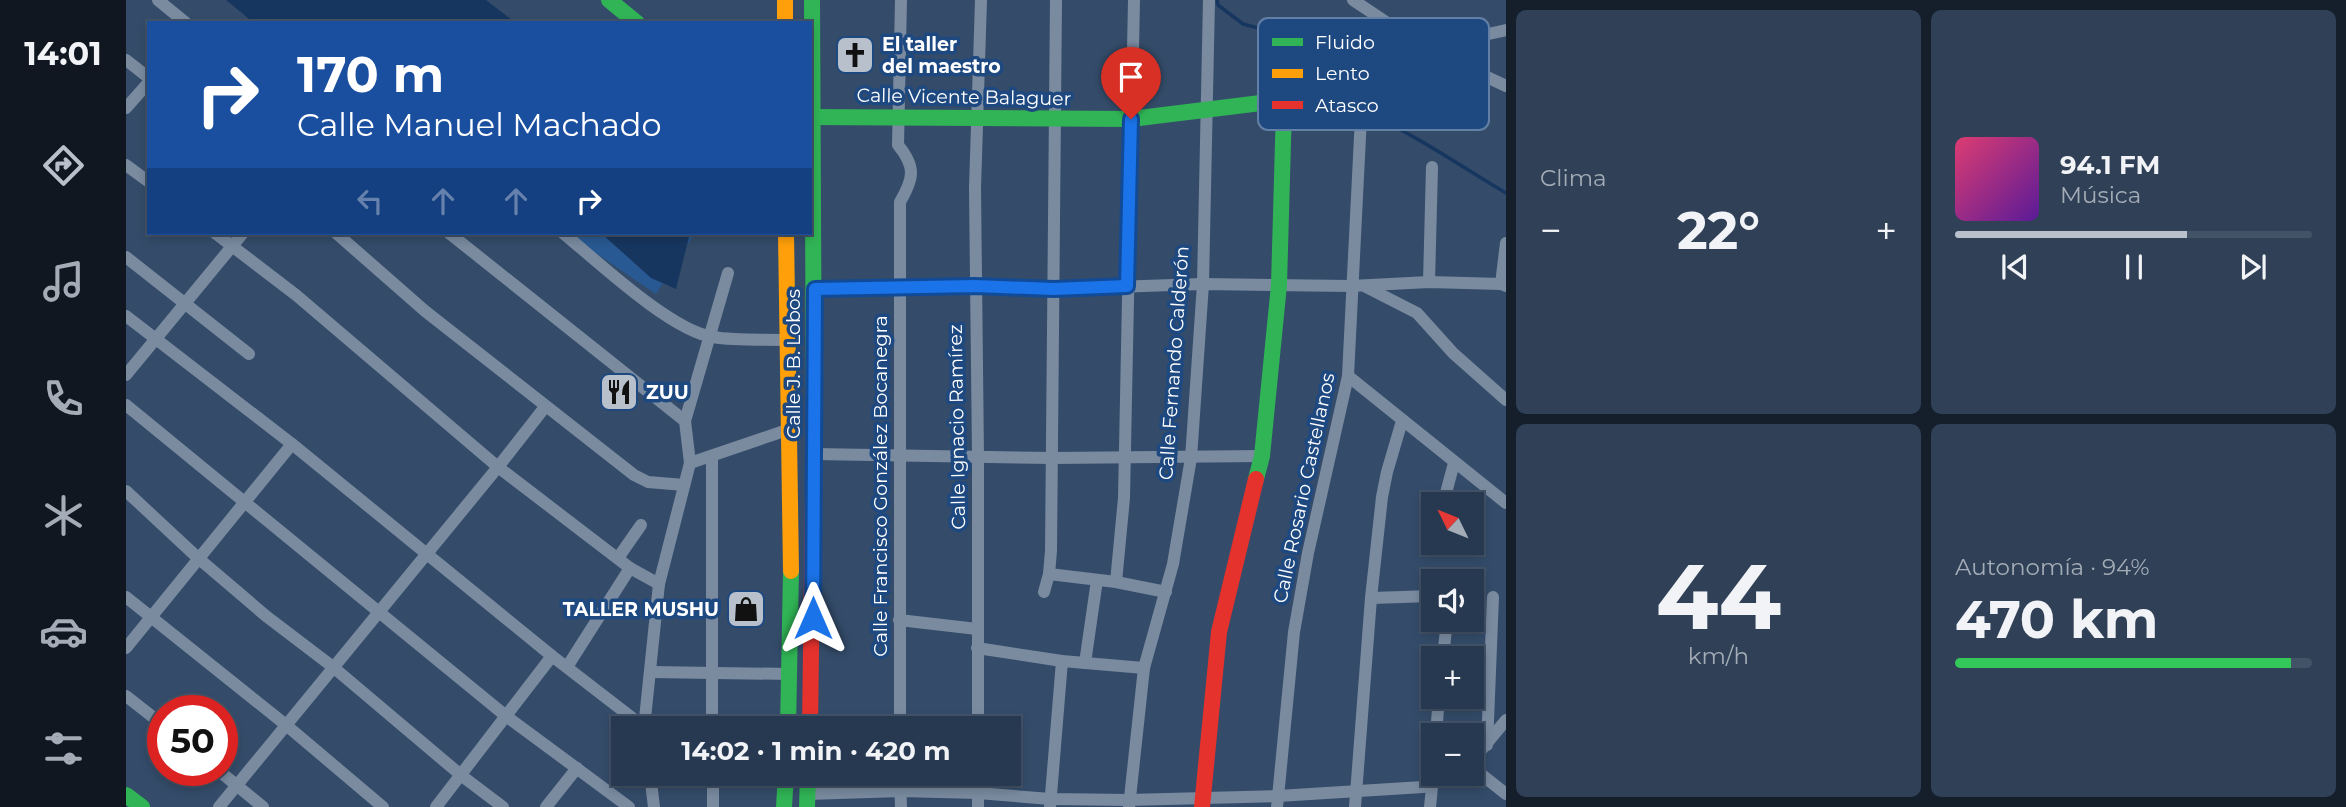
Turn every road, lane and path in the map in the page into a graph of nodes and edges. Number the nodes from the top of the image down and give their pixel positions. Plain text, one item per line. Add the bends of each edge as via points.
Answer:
1 (158, 0) edge
2 (609, 0) edge
3 (785, 0) edge
4 (812, 0) edge
5 (901, 0) edge
6 (981, 0) edge
7 (1056, 0) edge
8 (1134, 0) edge
9 (1209, 0) edge
10 (1353, 0) edge
11 (1380, 18) edge
12 (184, 21) edge
13 (635, 21) edge
14 (785, 21) edge
15 (812, 21) edge
16 (126, 60) edge
17 (147, 78) edge
18 (1489, 78) edge
19 (147, 82) edge
20 (1506, 86) edge
21 (1258, 104) edge
22 (126, 108) edge
23 (1206, 111) junction
24 (812, 117) edge
25 (898, 117) junction
26 (978, 118) junction
27 (1054, 119) junction
28 (1131, 119) junction
29 (1284, 130) edge
30 (1361, 130) edge
31 (812, 141) edge
32 (126, 165) edge
33 (1432, 167) dead end
34 (147, 181) edge
35 (218, 235) edge
36 (241, 235) edge
37 (338, 235) edge
38 (452, 235) edge
39 (565, 235) edge
40 (786, 235) edge
41 (1506, 243) edge
42 (232, 246) junction
43 (126, 257) edge
44 (728, 273) dead end
45 (1429, 282) junction
46 (1203, 284) junction
47 (1279, 285) junction
48 (1503, 285) edge
49 (975, 286) junction
50 (1127, 286) junction
51 (1357, 286) junction
52 (900, 288) junction
53 (815, 289) junction
54 (1054, 289) junction
55 (185, 304) junction
56 (126, 316) edge
57 (711, 337) junction
58 (156, 340) junction
59 (788, 340) junction
60 (249, 354) dead end
61 (126, 375) edge
62 (1348, 376) junction
63 (1506, 400) edge
64 (126, 405) edge
65 (545, 407) junction
66 (685, 421) junction
67 (1402, 421) junction
68 (790, 429) junction
69 (292, 444) junction
70 (814, 454) junction
71 (712, 456) junction
72 (1262, 456) junction
73 (900, 457) junction
74 (978, 457) junction
75 (1052, 458) junction
76 (1124, 458) junction
77 (1191, 458) junction
78 (690, 463) junction
79 (1454, 463) junction
80 (498, 467) junction
81 (684, 485) junction
82 (126, 491) edge
83 (1446, 492) edge
84 (244, 500) junction
85 (1506, 503) edge
86 (642, 525) dead end
87 (427, 554) junction
88 (198, 558) junction
89 (618, 558) junction
90 (630, 568) junction
91 (1049, 574) junction
92 (1097, 580) junction
93 (1116, 582) junction
94 (659, 584) junction
95 (1044, 592) dead end
96 (1166, 592) junction
97 (1421, 596) edge
98 (126, 597) edge
99 (1493, 597) dead end
100 (1371, 598) junction
101 (379, 612) junction
102 (151, 618) junction
103 (898, 620) junction
104 (977, 629) junction
105 (126, 648) edge
106 (977, 648) junction
107 (552, 656) junction
108 (1062, 661) junction
109 (1085, 663) junction
110 (333, 667) junction
111 (567, 667) junction
112 (1144, 668) junction
113 (651, 672) junction
114 (711, 672) junction
115 (790, 674) junction
116 (126, 696) edge
117 (147, 713) edge
118 (506, 716) junction
119 (630, 716) edge
120 (645, 716) edge
121 (712, 716) edge
122 (788, 716) edge
123 (810, 716) edge
124 (900, 716) edge
125 (978, 716) edge
126 (1506, 719) edge
127 (286, 724) junction
128 (1487, 745) junction
129 (1484, 748) edge
130 (577, 768) junction
131 (462, 776) junction
132 (1484, 777) edge
133 (238, 784) edge
134 (236, 786) edge
135 (238, 786) edge
136 (651, 786) edge
137 (712, 786) edge
138 (785, 786) edge
139 (901, 786) edge
140 (978, 786) edge
141 (1424, 786) edge
142 (1433, 786) edge
143 (901, 791) junction
144 (1357, 791) junction
145 (978, 793) junction
146 (1506, 794) edge
147 (126, 795) edge
148 (807, 800) edge
149 (1278, 802) edge
150 (1050, 803) edge
151 (1129, 803) edge
152 (1203, 803) edge
153 (142, 807) edge
154 (219, 807) edge
155 (263, 807) edge
156 (383, 807) edge
157 (436, 807) edge
158 (503, 807) edge
159 (546, 807) edge
160 (629, 807) edge
161 (654, 807) edge
162 (713, 807) edge
163 (784, 807) edge
164 (901, 807) edge
165 (978, 807) edge
166 (1355, 807) edge
167 (1430, 807) edge

1 - 12 street
2 - 13 main road
3 - 14 main road
4 - 15 main road, Calle J. B. Lobos
5 - 25 street, Calle Francisco González Bocanegra
6 - 26 street, Calle Ignacio Ramírez
7 - 27 street
8 - 28 street
9 - 23 street, Calle Fernando Calderón
10 - 11 street
16 - 17 street
18 - 20 street
19 - 22 street
21 - 23 main road, Calle Vicente Balaguer
23 - 28 main road, Calle Vicente Balaguer
23 - 46 street, Calle Fernando Calderón
24 - 25 main road, Calle Vicente Balaguer
25 - 26 main road, Calle Vicente Balaguer
25 - 52 street, Calle Francisco González Bocanegra via 898,145 912,172 900,202
26 - 27 main road, Calle Vicente Balaguer
26 - 49 street, Calle Ignacio Ramírez
27 - 28 main road, Calle Vicente Balaguer
27 - 54 street
28 - 50 street
29 - 47 main road, Calle Vicente Balaguer
30 - 51 street, Calle Rosario Castellanos
31 - 53 main road, Calle J. B. Lobos
32 - 34 street
33 - 45 street
35 - 42 street
36 - 42 street
37 - 65 street
38 - 66 street
39 - 57 street via 648,302
40 - 59 main road, Calle J. B. Lobos
41 - 48 street
42 - 55 street
42 - 80 street
43 - 55 street
44 - 57 street
45 - 48 street
45 - 51 street
46 - 47 street
46 - 50 street
46 - 77 street, Calle Fernando Calderón
47 - 51 street
47 - 72 main road
49 - 52 street
49 - 54 street
49 - 74 street, Calle Ignacio Ramírez
50 - 54 street
50 - 76 street
51 - 62 street, Calle Rosario Castellanos
51 - 63 street via 1417,313 1452,353
52 - 53 street
52 - 73 street, Calle Francisco González Bocanegra
53 - 70 main road, Calle J. B. Lobos
54 - 75 street
55 - 58 street
55 - 60 street
56 - 58 street
57 - 59 street
57 - 66 street
58 - 61 street
58 - 69 street
59 - 68 main road, Calle J. B. Lobos
62 - 67 street
62 - 149 street, Calle Rosario Castellanos via 1294,632
64 - 84 street
65 - 80 street
65 - 81 street via 634,475 648,482
66 - 78 street
67 - 79 street
67 - 100 street via 1387,472
68 - 71 street
68 - 115 main road, Calle J. B. Lobos
69 - 84 street
69 - 87 street
70 - 73 street
70 - 123 main road, Calle J. B. Lobos
71 - 78 street
71 - 114 street
72 - 77 street
72 - 152 main road via 1219,632
73 - 74 street
73 - 103 street, Calle Francisco González Bocanegra
74 - 75 street
74 - 104 street, Calle Ignacio Ramírez
75 - 76 street
75 - 91 street
76 - 77 street
76 - 93 street
77 - 96 street, Calle Fernando Calderón
78 - 81 street
79 - 83 street
79 - 85 street
80 - 87 street
80 - 89 street
81 - 94 street
82 - 88 street
84 - 88 street
84 - 101 street
86 - 89 street
87 - 101 street
87 - 107 street
88 - 102 street
88 - 110 street
89 - 90 street
90 - 94 street
90 - 111 street
91 - 92 street
91 - 95 street
92 - 93 street
92 - 109 street
93 - 96 street
94 - 113 street
96 - 112 street, Calle Fernando Calderón
97 - 100 street
98 - 102 street
99 - 128 street
100 - 144 street
101 - 110 street
101 - 118 street
102 - 105 street
102 - 127 street
103 - 104 street
103 - 124 street, Calle Francisco González Bocanegra
104 - 106 street, Calle Ignacio Ramírez
106 - 108 street
106 - 125 street, Calle Ignacio Ramírez
107 - 111 street
107 - 118 street
108 - 109 street
108 - 150 street
109 - 112 street
110 - 127 street
110 - 131 street
111 - 119 street
112 - 151 street, Calle Fernando Calderón
113 - 114 street
113 - 120 street
114 - 115 street
114 - 121 street
115 - 122 main road, Calle J. B. Lobos
116 - 117 street
118 - 130 street
118 - 131 street
126 - 128 street
127 - 133 street
127 - 156 street
128 - 129 street
130 - 159 street
130 - 160 street
131 - 157 street
131 - 158 street
132 - 146 street
134 - 154 street
135 - 155 street
136 - 161 street
137 - 162 street
138 - 163 main road
139 - 143 street
140 - 145 street
141 - 144 street
142 - 167 street
143 - 145 street
143 - 148 street
143 - 164 street
144 - 149 street
144 - 166 street
145 - 150 street
145 - 165 street
147 - 153 main road
149 - 152 street
150 - 151 street
151 - 152 street

